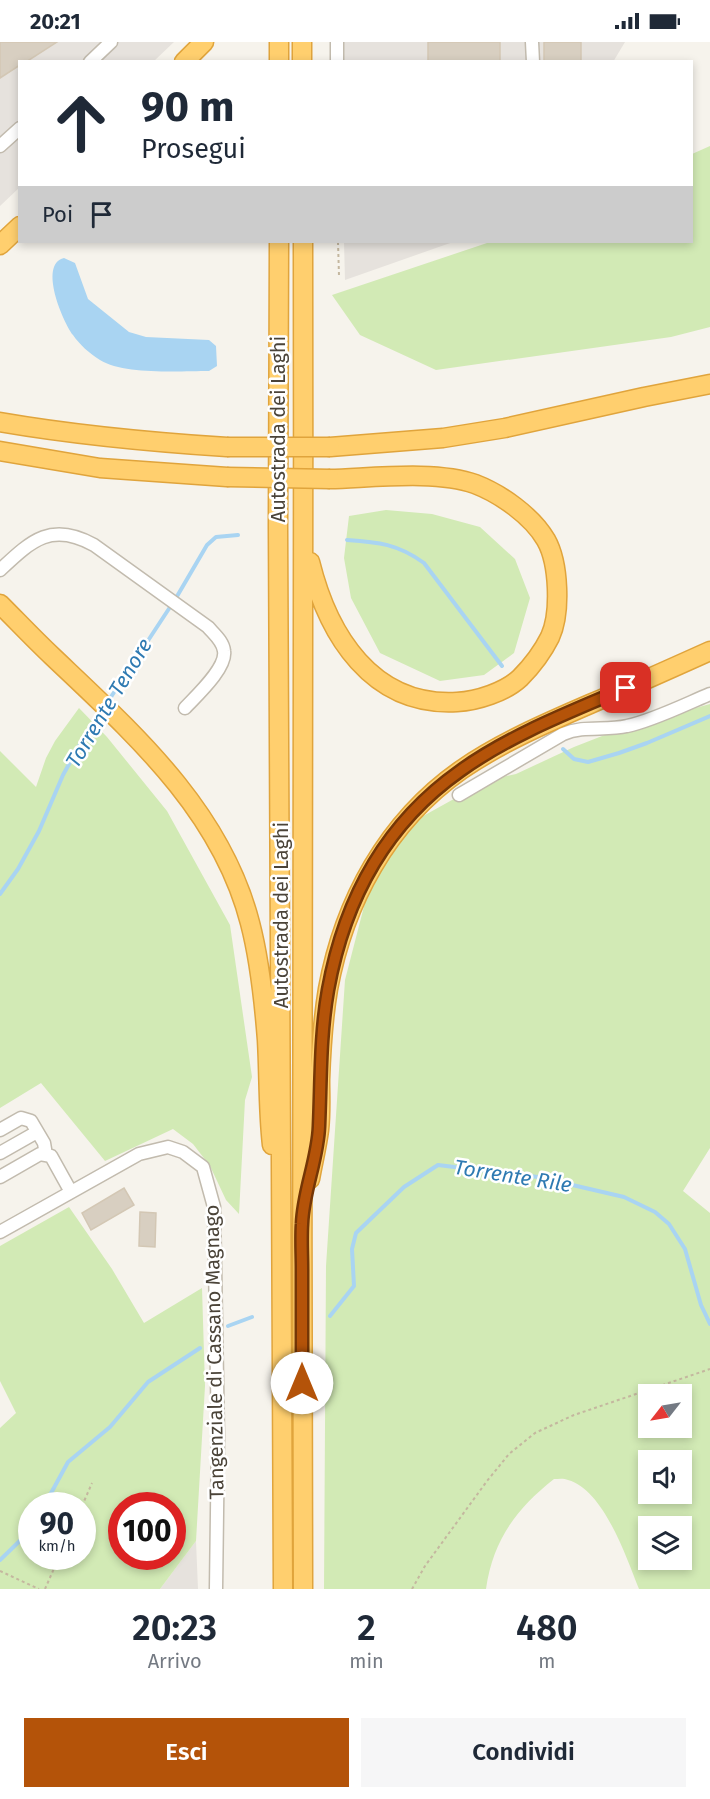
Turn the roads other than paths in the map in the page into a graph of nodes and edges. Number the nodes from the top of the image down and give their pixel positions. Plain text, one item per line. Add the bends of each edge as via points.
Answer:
1 (111, 42) edge
2 (204, 42) edge
3 (279, 42) edge
4 (302, 42) edge
5 (337, 42) edge
6 (532, 42) edge
7 (92, 60) edge
8 (186, 60) edge
9 (279, 60) edge
10 (302, 60) edge
11 (337, 60) edge
12 (533, 60) edge
13 (18, 130) edge
14 (0, 146) edge
15 (18, 228) edge
16 (279, 243) edge
17 (303, 243) edge
18 (0, 245) edge
19 (709, 384) edge
20 (0, 422) edge
21 (0, 451) edge
22 (304, 535) junction
23 (0, 570) edge
24 (0, 604) edge
25 (710, 651) edge
26 (710, 693) edge
27 (185, 708) dead end
28 (459, 795) dead end
29 (0, 1130) edge
30 (37, 1132) junction
31 (0, 1153) edge
32 (46, 1155) junction
33 (0, 1177) edge
34 (71, 1192) junction
35 (282, 1221) junction
36 (302, 1222) junction
37 (0, 1232) edge
38 (216, 1589) edge
39 (283, 1589) edge
40 (303, 1589) edge

1 - 7 street
2 - 8 highway
3 - 9 highway
4 - 10 highway
5 - 11 street
6 - 12 street
13 - 14 street
15 - 18 highway
16 - 35 highway, Autostrada dei Laghi
17 - 22 highway, Autostrada dei Laghi
19 - 20 highway, bridge via 505,428 443,438 330,447 227,447 113,439
21 - 22 highway, bridge via 100,468 228,477 401,477 474,483 500,496 546,539 557,582 550,638 519,679 494,693 471,701 442,703 414,698 365,670 346,647 315,583
22 - 36 highway, Autostrada dei Laghi
23 - 27 street via 40,538 65,534 80,537 208,627 217,637 224,659
24 - 35 highway via 157,759 201,814 221,849 250,921 259,965 267,1040 269,1120
25 - 36 highway via 547,723 479,759 417,807 380,852 355,899 328,990 319,1129
26 - 28 street via 630,725 575,729
29 - 30 street via 21,1118 31,1121
30 - 31 street
30 - 32 street
32 - 33 street via 40,1154
32 - 34 street via 51,1156
34 - 37 street, Tangenziale di Cassano Magnago
34 - 38 street, Tangenziale di Cassano Magnago via 139,1154 168,1147 183,1152 203,1167 214,1207
35 - 39 highway, Autostrada dei Laghi
36 - 40 highway, Autostrada dei Laghi

